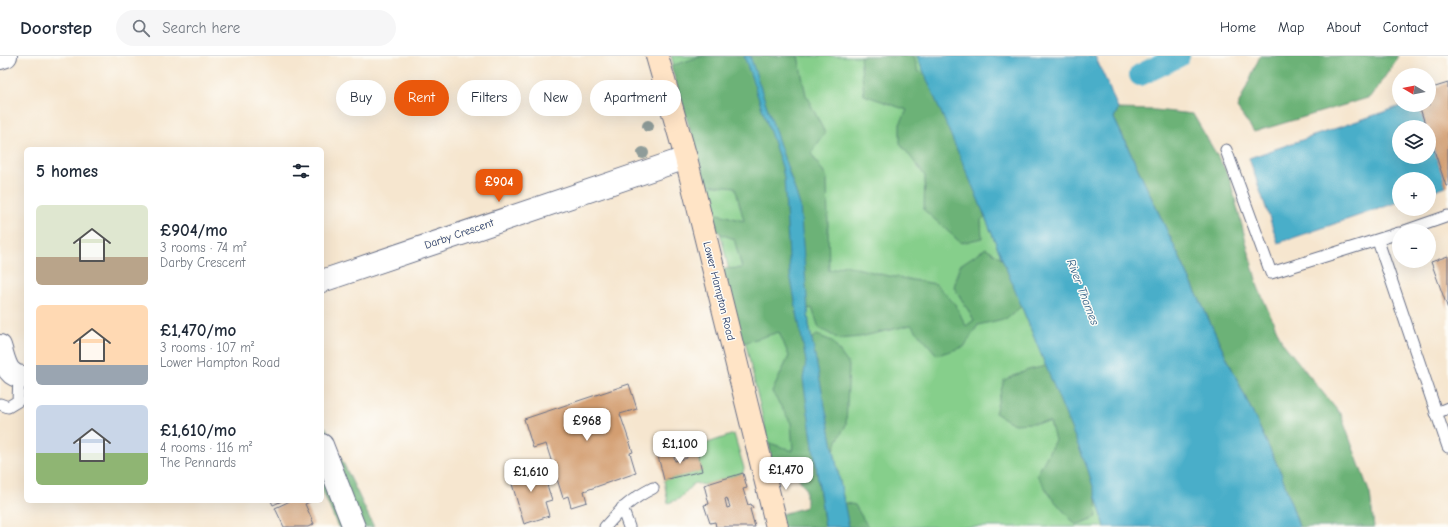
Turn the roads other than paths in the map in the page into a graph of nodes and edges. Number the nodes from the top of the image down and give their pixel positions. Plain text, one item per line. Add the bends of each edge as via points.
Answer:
1 (6, 56) edge
2 (657, 56) edge
3 (0, 58) edge
4 (1226, 150) dead end
5 (686, 158) junction
6 (1448, 216) edge
7 (1426, 224) edge
8 (1392, 236) edge
9 (1378, 241) junction
10 (324, 280) edge
11 (0, 346) edge
12 (22, 377) edge
13 (0, 404) edge
14 (1448, 408) edge
15 (1436, 413) junction
16 (1448, 447) edge
17 (324, 450) edge
18 (653, 488) dead end
19 (622, 508) junction
20 (354, 527) edge
21 (605, 527) edge
22 (629, 527) edge
23 (777, 527) edge

1 - 3 street
2 - 5 street, Lower Hampton Road
4 - 9 lane via 1271,273
5 - 10 street, Darby Crescent
5 - 23 street, Lower Hampton Road
6 - 7 lane
8 - 9 lane
9 - 15 lane
11 - 12 street via 8,370
12 - 13 lane via 18,401 8,407
14 - 15 lane
15 - 16 lane
17 - 20 street
18 - 19 lane
19 - 21 lane
19 - 22 lane

